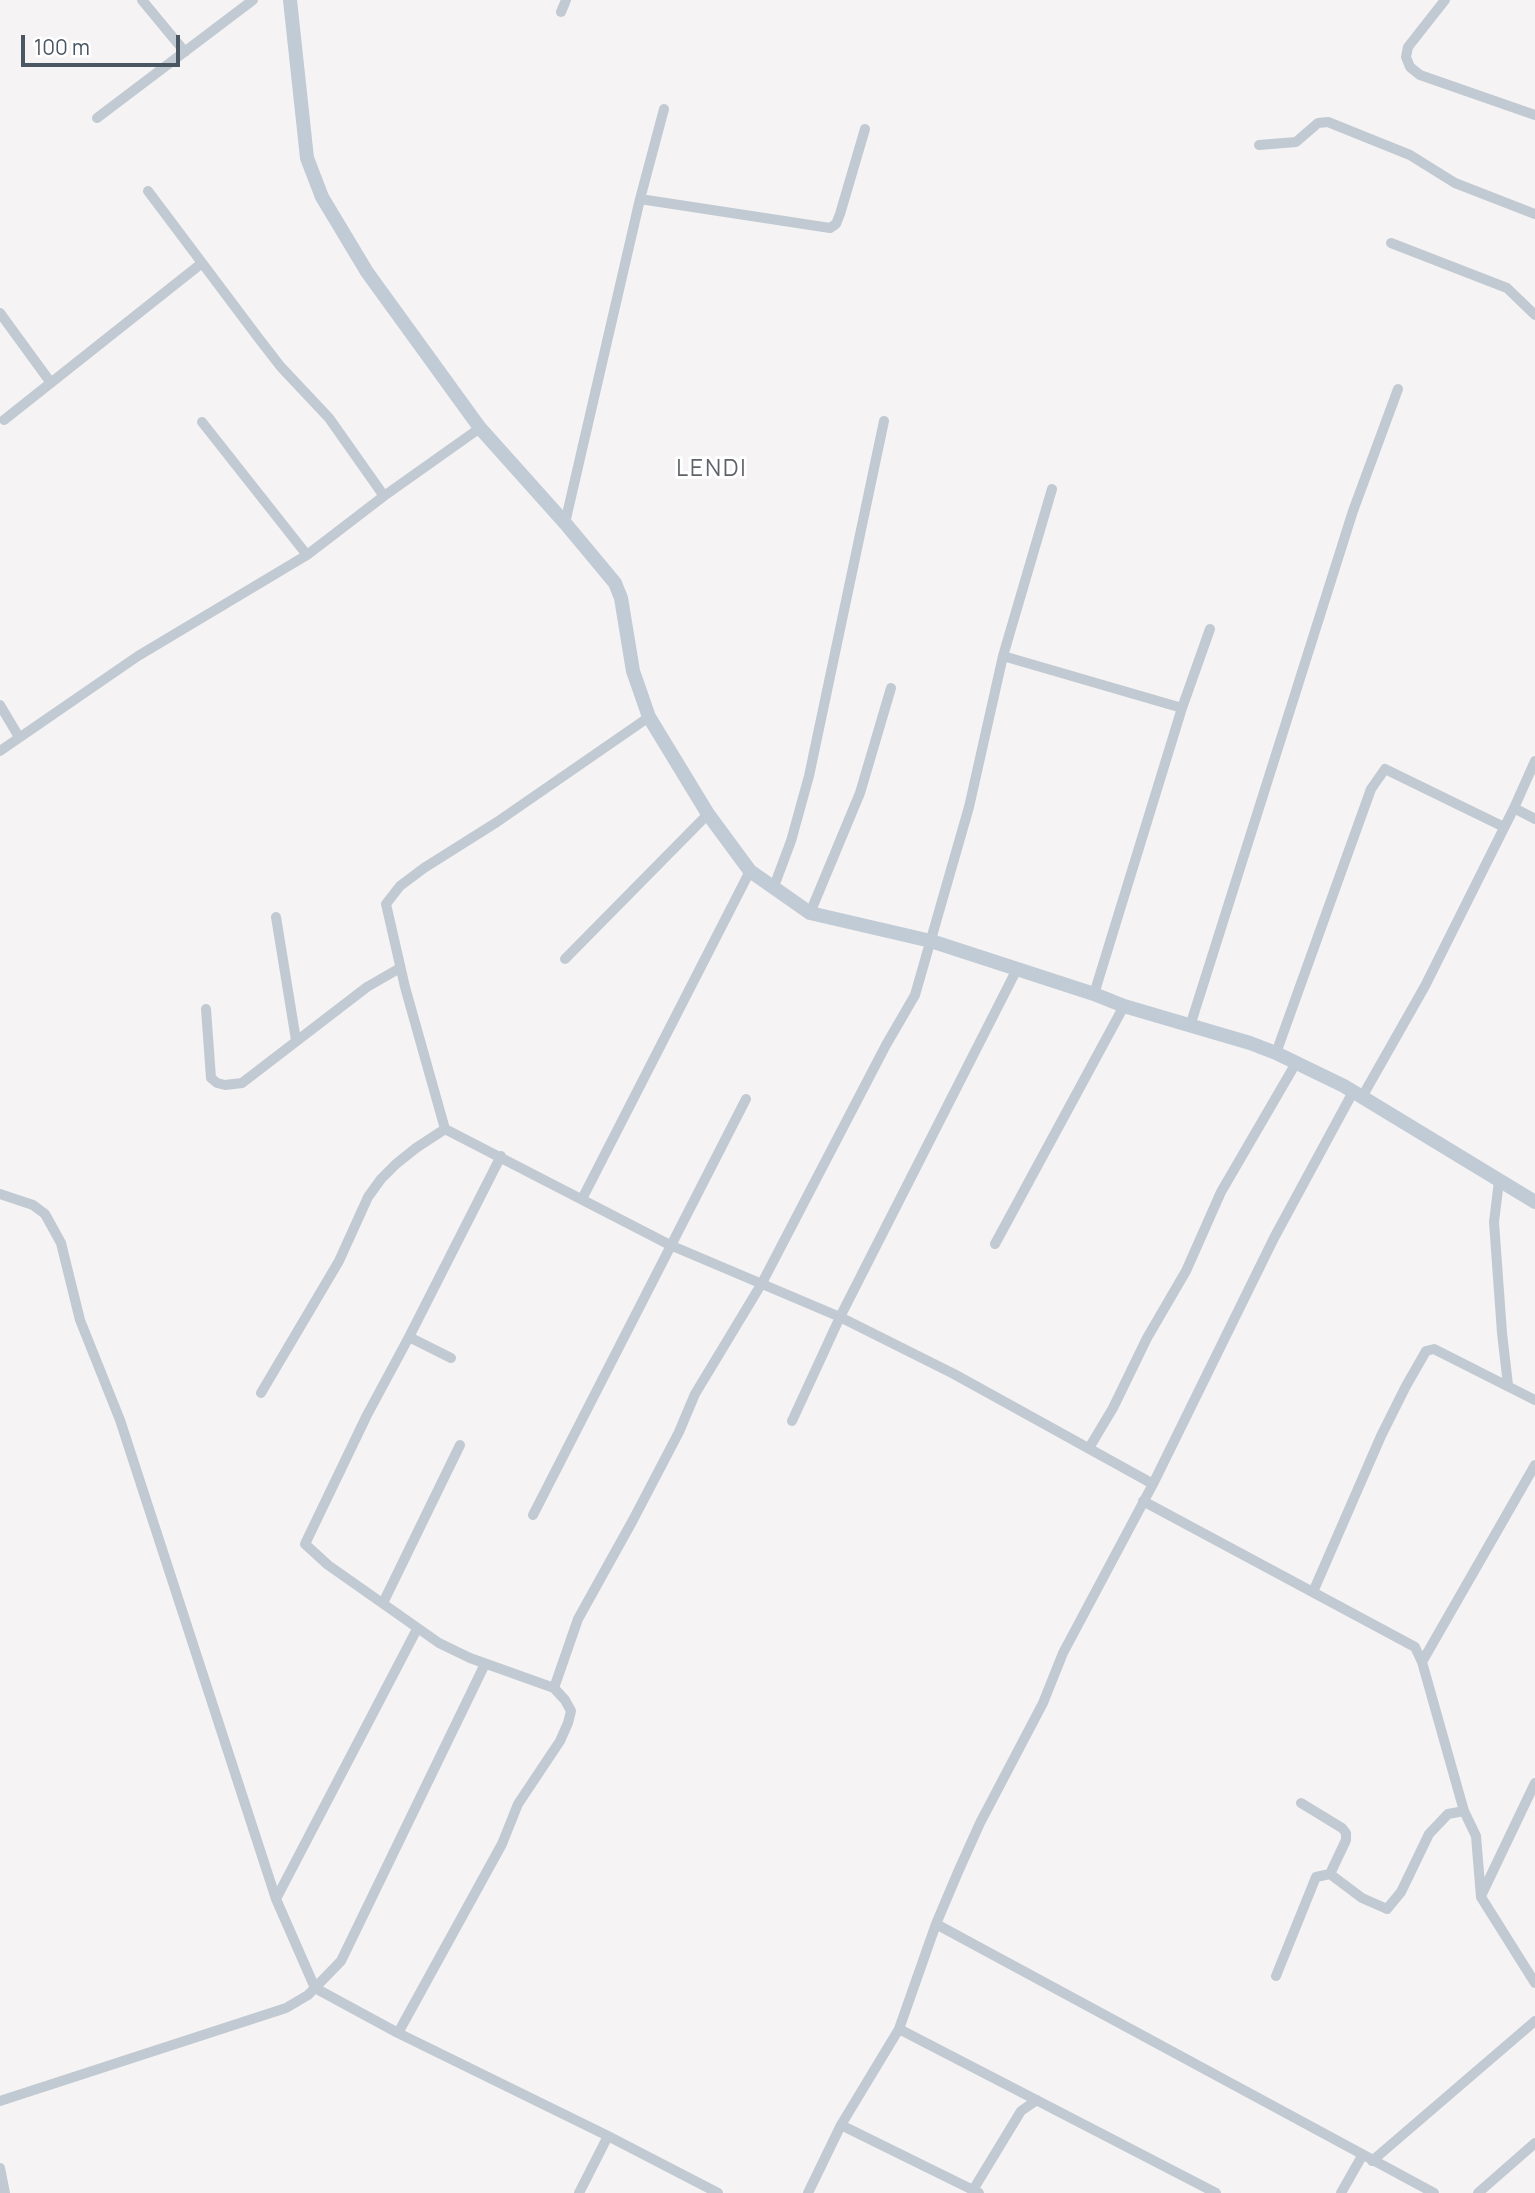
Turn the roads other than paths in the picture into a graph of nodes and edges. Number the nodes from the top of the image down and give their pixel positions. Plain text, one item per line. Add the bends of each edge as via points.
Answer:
1 (142, 0) edge
2 (253, 0) edge
3 (290, 0) edge
4 (566, 0) edge
5 (1445, 0) edge
6 (561, 12) dead end
7 (185, 52) junction
8 (664, 109) dead end
9 (1535, 115) edge
10 (97, 118) dead end
11 (865, 129) dead end
12 (1259, 145) dead end
13 (148, 191) dead end
14 (640, 199) junction
15 (1535, 214) edge
16 (1391, 243) dead end
17 (202, 263) junction
18 (0, 313) edge
19 (1535, 315) edge
20 (51, 383) junction
21 (1398, 389) dead end
22 (5, 420) dead end
23 (884, 421) dead end
24 (202, 422) dead end
25 (480, 428) junction
26 (1052, 489) dead end
27 (384, 496) junction
28 (565, 523) junction
29 (307, 555) junction
30 (1210, 629) dead end
31 (1003, 656) junction
32 (891, 688) dead end
33 (0, 705) edge
34 (1182, 708) junction
35 (649, 717) junction
36 (19, 737) junction
37 (0, 751) edge
38 (1535, 761) edge
39 (1514, 808) junction
40 (708, 814) junction
41 (1535, 819) edge
42 (1504, 827) junction
43 (750, 871) junction
44 (773, 889) junction
45 (810, 913) junction
46 (276, 917) dead end
47 (931, 942) junction
48 (565, 959) dead end
49 (400, 968) junction
50 (1017, 969) junction
51 (1094, 994) junction
52 (1124, 1006) junction
53 (206, 1009) dead end
54 (1190, 1026) junction
55 (296, 1040) junction
56 (1276, 1053) junction
57 (1296, 1063) junction
58 (1358, 1094) junction
59 (747, 1099) dead end
60 (445, 1129) junction
61 (501, 1156) junction
62 (1499, 1181) junction
63 (0, 1194) edge
64 (582, 1199) junction
65 (1535, 1202) edge
66 (995, 1244) dead end
67 (670, 1245) junction
68 (762, 1283) junction
69 (840, 1317) junction
70 (409, 1337) junction
71 (451, 1358) dead end
72 (1508, 1385) junction
73 (261, 1393) dead end
74 (1535, 1400) edge
75 (792, 1421) dead end
76 (460, 1445) dead end
77 (1089, 1448) junction
78 (1535, 1465) edge
79 (1153, 1484) junction
80 (1143, 1501) junction
81 (533, 1515) dead end
82 (1313, 1592) junction
83 (383, 1602) junction
84 (417, 1629) junction
85 (1422, 1662) junction
86 (485, 1664) junction
87 (554, 1688) junction
88 (1535, 1783) edge
89 (1301, 1803) dead end
90 (1464, 1811) junction
91 (1330, 1874) junction
92 (1481, 1898) junction
93 (276, 1899) junction
94 (936, 1924) junction
95 (1276, 1976) dead end
96 (1534, 1979) edge
97 (315, 1988) junction
98 (1535, 2021) edge
99 (899, 2029) junction
100 (398, 2033) junction
101 (1037, 2100) junction
102 (0, 2101) edge
103 (841, 2125) junction
104 (608, 2136) junction
105 (1535, 2143) edge
106 (1367, 2159) junction
107 (0, 2168) edge
108 (705, 2190) edge
109 (1200, 2190) edge
110 (976, 2191) edge
111 (5, 2193) edge
112 (579, 2193) edge
113 (718, 2193) edge
114 (808, 2193) edge
115 (1216, 2193) edge
116 (1341, 2193) edge
117 (1434, 2193) edge
118 (1478, 2193) edge

1 - 7 street
2 - 7 street
3 - 25 main road via 305,149 321,197 368,272
4 - 6 street
5 - 9 street via 1408,47 1410,67 1420,75
7 - 10 street
8 - 14 street
11 - 14 street via 840,214 830,228
12 - 15 street via 1296,142 1318,123 1328,122 1410,155 1455,183
13 - 17 street
14 - 28 street
16 - 19 street via 1507,288
17 - 20 street
17 - 27 street via 281,367 329,418
18 - 20 street
20 - 22 street
21 - 54 street via 1353,511
23 - 44 street via 809,776
24 - 29 street
25 - 27 street
25 - 28 main road
26 - 31 street
27 - 29 street
28 - 35 main road via 615,583 633,671
29 - 36 street via 138,656
30 - 34 street
31 - 34 street
31 - 47 street via 969,807
32 - 45 street via 860,793
33 - 36 street
34 - 51 street
35 - 40 main road
35 - 49 street via 400,886 386,904
36 - 37 street
38 - 39 street
39 - 41 street
39 - 42 street
40 - 43 main road
40 - 48 street
42 - 56 street via 1385,769 1371,789
42 - 58 street via 1424,986
43 - 44 main road
43 - 64 street
44 - 45 main road
45 - 47 main road
46 - 55 street
47 - 50 main road
47 - 68 street via 915,995
49 - 55 street
49 - 60 street
50 - 51 main road
50 - 69 street
51 - 52 main road
52 - 54 main road
52 - 66 street
53 - 55 street via 209,1068 217,1083 242,1083
54 - 56 main road
56 - 57 main road
57 - 58 main road
57 - 77 street via 1221,1192 1186,1271
58 - 62 main road
58 - 79 street via 1274,1238
59 - 67 street
60 - 61 street
60 - 73 street via 396,1164 368,1197 339,1261
61 - 64 street
61 - 70 street
62 - 65 main road
62 - 72 street via 1494,1222
63 - 93 street via 46,1214 61,1243 80,1320 120,1420
64 - 67 street
67 - 68 street
67 - 81 street
68 - 69 street
68 - 87 street via 695,1394 633,1520 586,1602
69 - 75 street
69 - 77 street
70 - 71 street
70 - 83 street via 305,1544
72 - 74 street
72 - 82 street via 1434,1349 1426,1351 1381,1436
76 - 83 street
77 - 79 street
78 - 85 street
79 - 80 street
80 - 82 street
80 - 94 street via 1063,1653
82 - 85 street via 1405,1639
83 - 84 street
84 - 86 street
84 - 93 street
85 - 90 street
86 - 87 street
86 - 97 street via 341,1961
87 - 100 street via 571,1711 564,1732 518,1804 502,1844
88 - 92 street
89 - 91 street via 1346,1833
90 - 91 street via 1448,1814 1429,1834 1404,1886 1387,1909 1362,1898
90 - 92 street via 1476,1836
91 - 95 street via 1312,1882
92 - 96 street
93 - 97 street
94 - 99 street
94 - 106 street
97 - 100 street
97 - 102 street via 286,2008
98 - 106 street
99 - 101 street
99 - 103 street
100 - 104 street
101 - 109 street
101 - 110 street via 1021,2110
103 - 110 street
103 - 114 street
104 - 108 street
104 - 112 street
105 - 118 street
106 - 116 street
106 - 117 street
107 - 111 street
108 - 113 street
109 - 115 street

